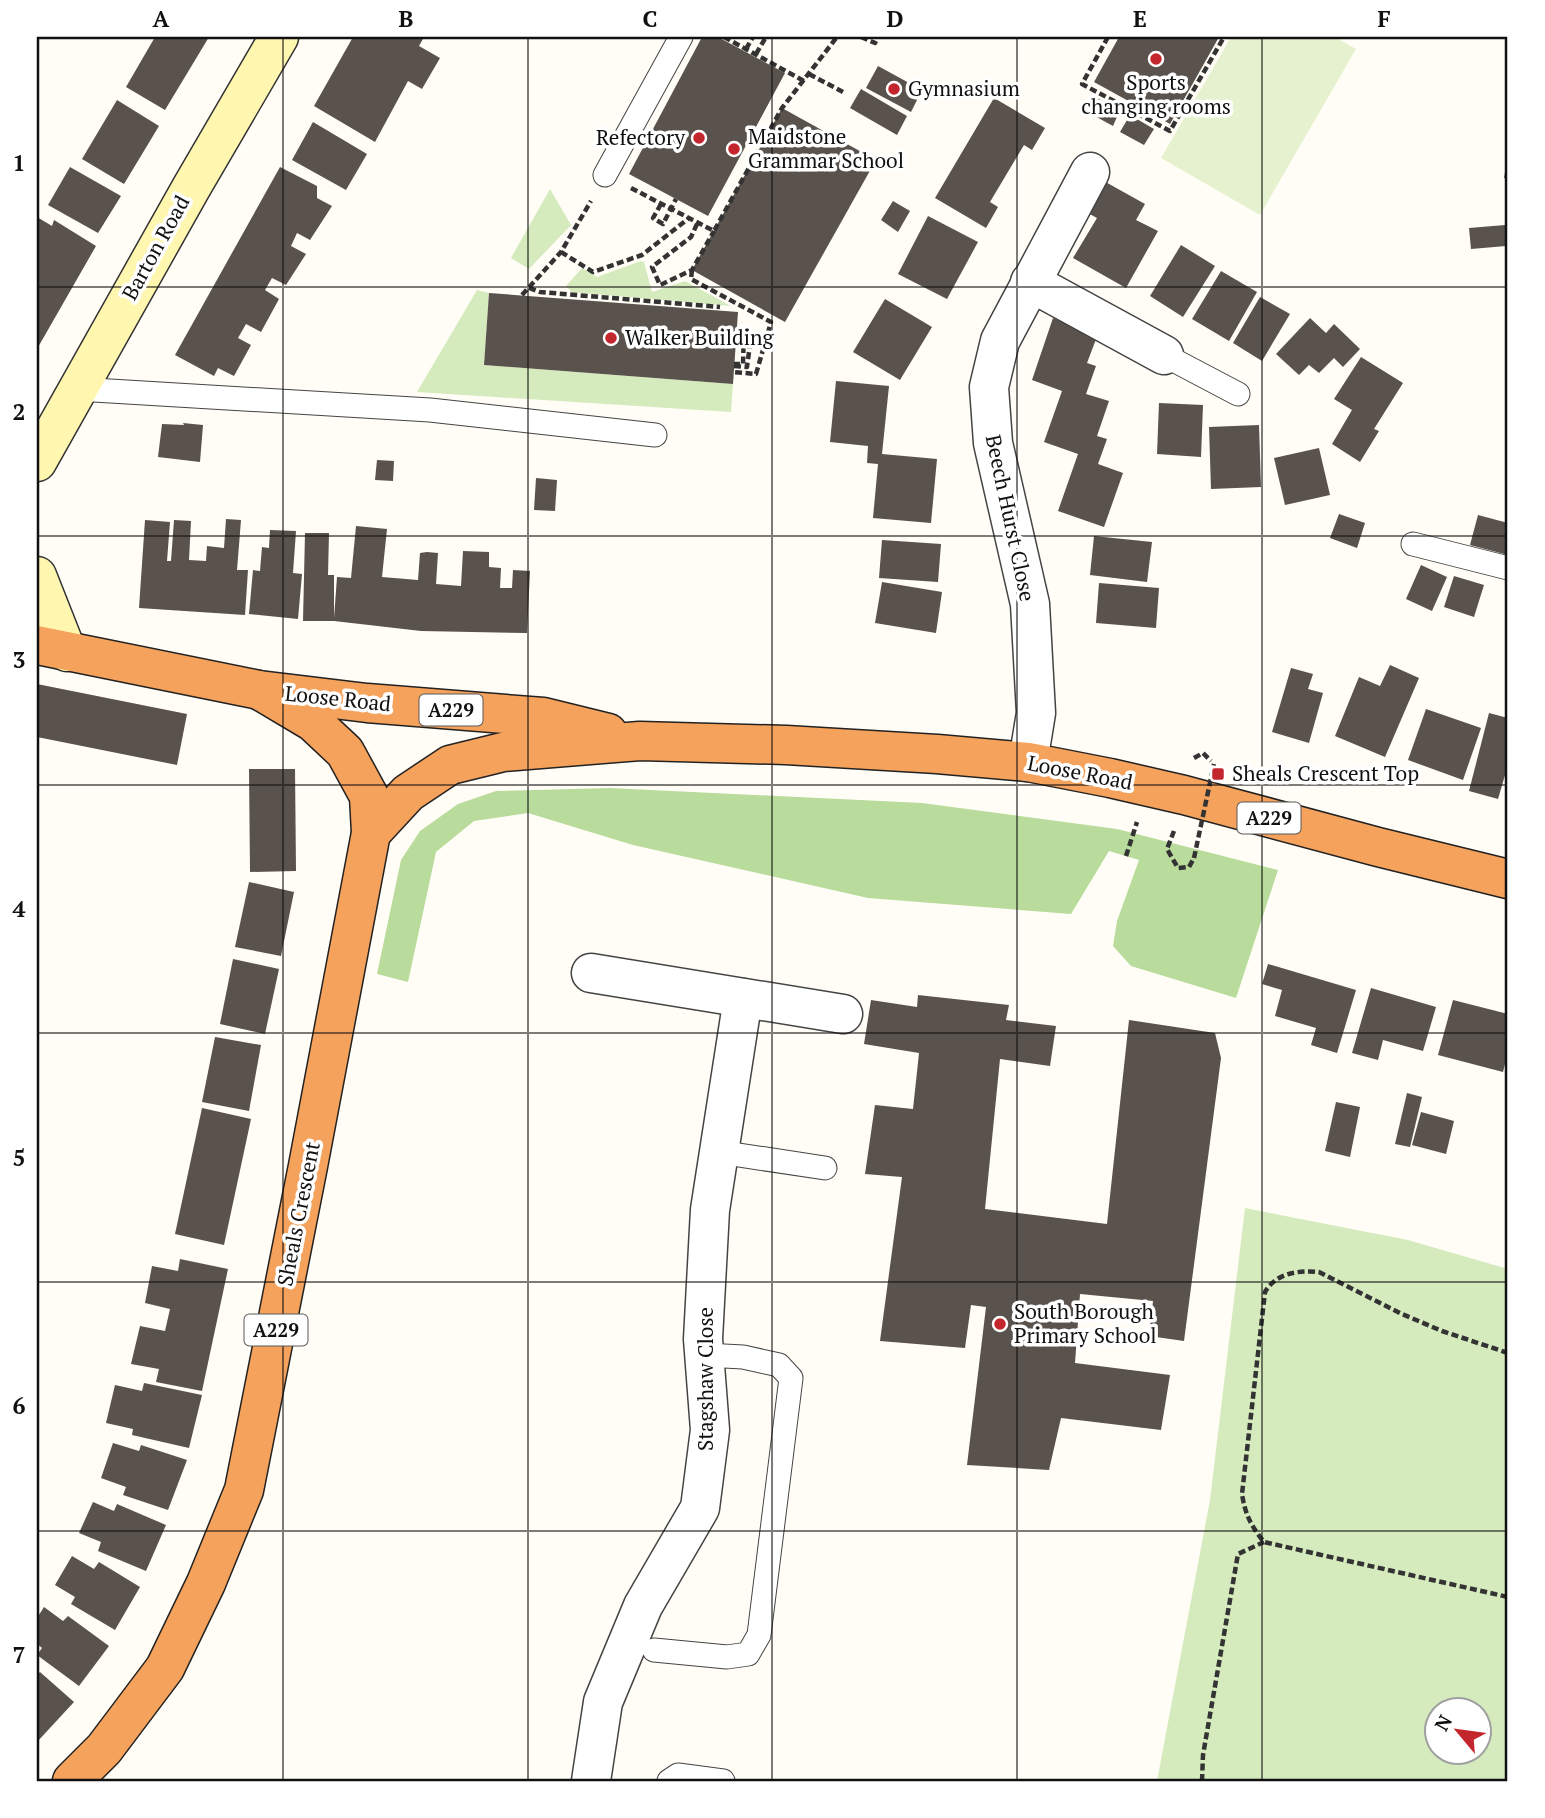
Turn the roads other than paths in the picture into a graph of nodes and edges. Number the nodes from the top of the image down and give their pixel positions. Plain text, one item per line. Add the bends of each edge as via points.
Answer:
1 (279, 37) edge
2 (681, 37) edge
3 (1090, 172) dead end
4 (606, 175) road end
5 (1030, 282) junction
6 (1164, 355) joint
7 (77, 389) junction
8 (1238, 394) dead end
9 (655, 435) dead end
10 (37, 462) edge
11 (1413, 544) dead end
12 (1508, 568) edge
13 (37, 576) edge
14 (52, 648) edge
15 (259, 690) junction
16 (640, 741) junction
17 (1028, 762) junction
18 (371, 833) junction
19 (1508, 880) edge
20 (591, 973) dead end
21 (743, 998) junction
22 (843, 1014) dead end
23 (719, 1152) junction
24 (825, 1168) dead end
25 (705, 1355) junction
26 (654, 1650) dead end
27 (72, 1781) edge
28 (591, 1781) edge
29 (669, 1781) edge
30 (723, 1781) edge

1 - 7 street, Barton Road
2 - 4 lane
3 - 5 street, Beech Hurst Close
5 - 6 street
5 - 17 street, Beech Hurst Close via 1000,341 989,387 993,443 1030,604 1036,713
6 - 8 lane
7 - 9 lane via 430,411
7 - 10 street, Barton Road
11 - 12 lane
13 - 14 street
14 - 15 highway, Loose Road / A229
15 - 16 highway, Loose Road / A229 via 543,717
15 - 18 highway, Sheals Crescent / A229 via 313,722 345,752 369,796
16 - 17 highway, Loose Road / A229 via 786,745
16 - 18 highway, Loose Road / A229 via 503,752 450,765 408,793
17 - 19 highway, Loose Road / A229 via 1184,795
18 - 27 highway, Sheals Crescent / A229 via 244,1490 165,1668 104,1749
20 - 21 street
21 - 22 street
21 - 23 street, Stagshaw Close
23 - 24 lane
23 - 25 street, Stagshaw Close via 710,1210
25 - 26 lane via 779,1365 791,1378 759,1635 748,1654 727,1657
25 - 28 street, Stagshaw Close via 710,1430 700,1508 643,1606 603,1702
29 - 30 lane via 678,1775

